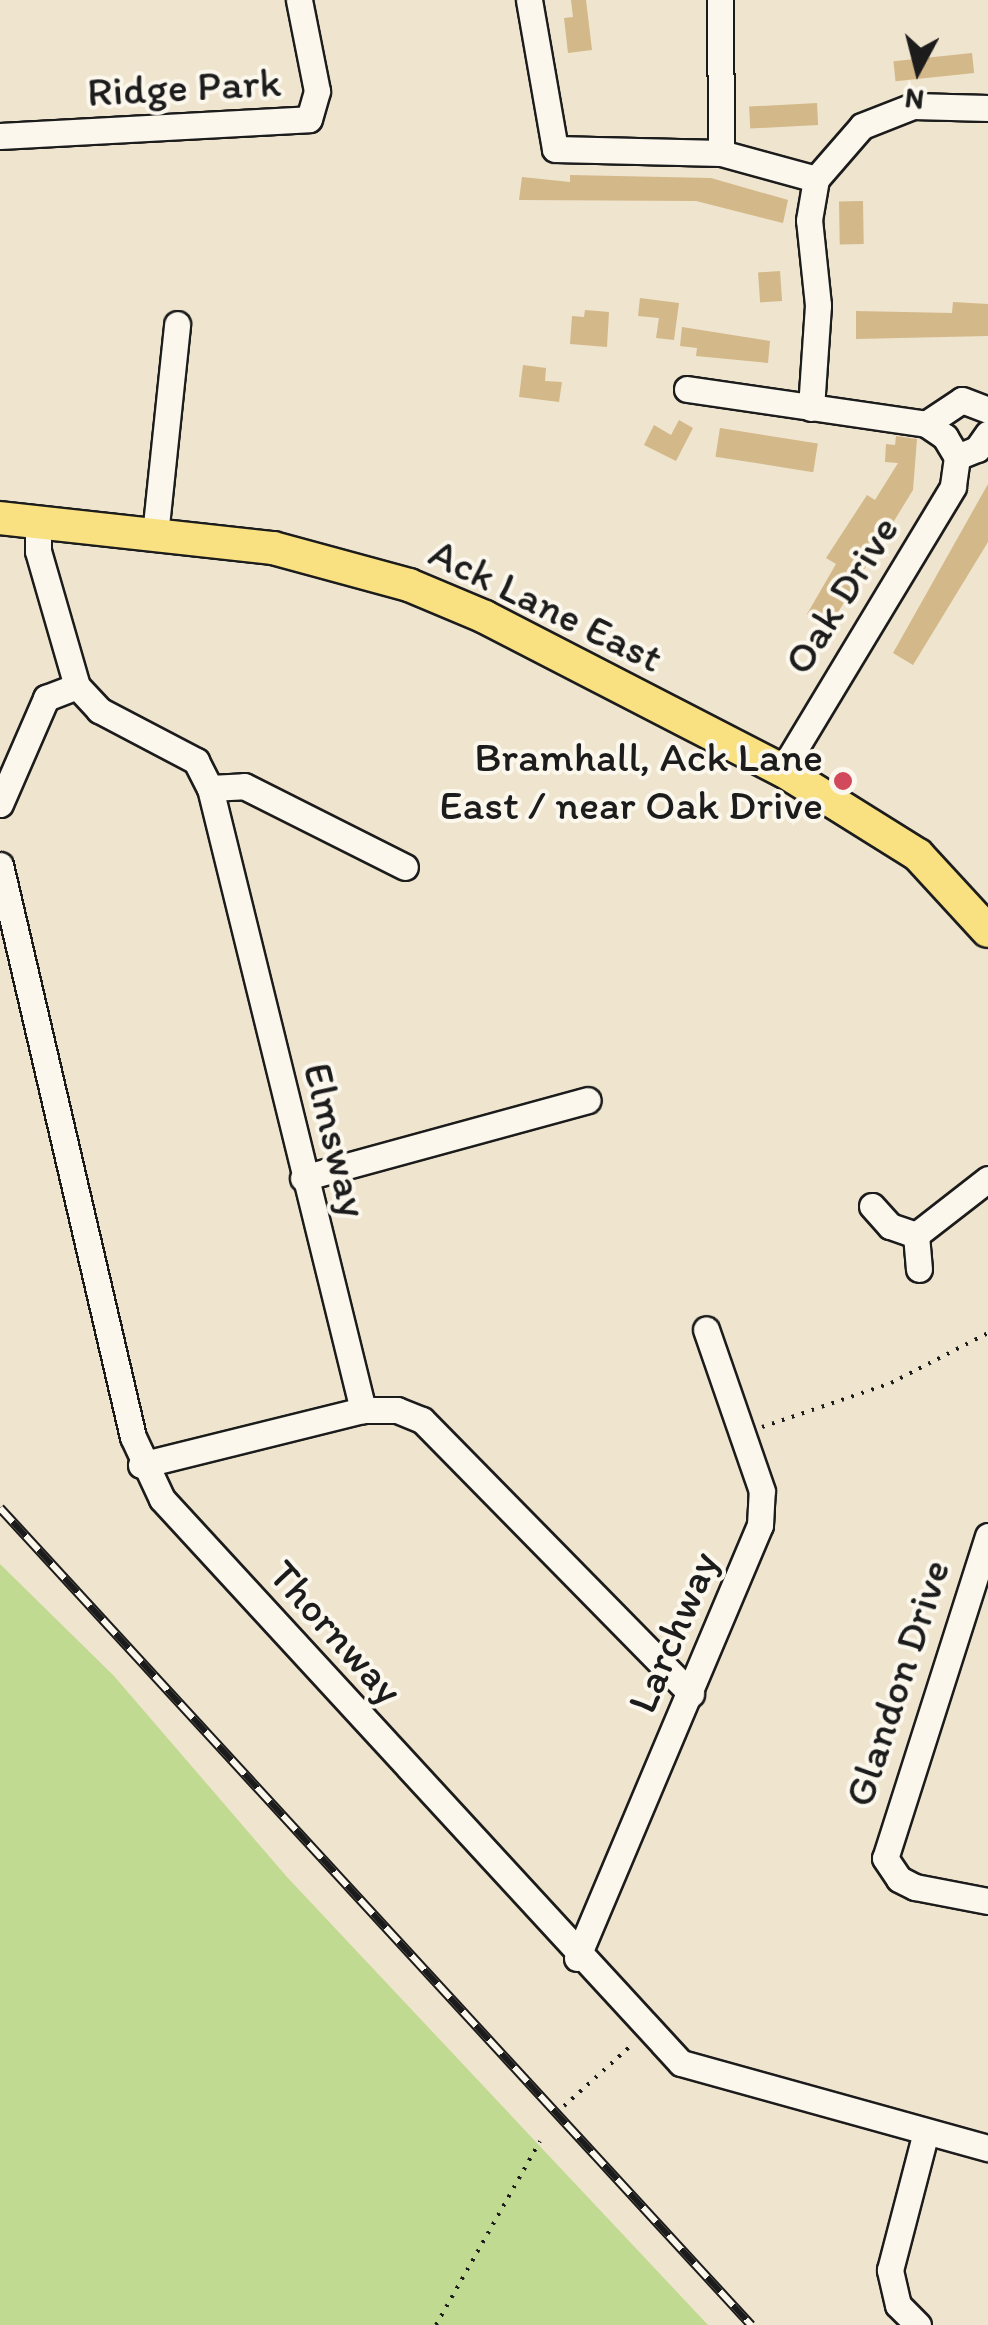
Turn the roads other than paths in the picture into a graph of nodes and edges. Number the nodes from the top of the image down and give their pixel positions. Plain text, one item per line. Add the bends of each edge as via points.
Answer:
1 (299, 0) edge
2 (529, 0) edge
3 (720, 0) edge
4 (988, 108) edge
5 (0, 136) edge
6 (722, 153) junction
7 (816, 179) junction
8 (177, 324) dead end
9 (687, 389) dead end
10 (811, 408) junction
11 (988, 410) edge
12 (926, 424) junction
13 (988, 433) edge
14 (957, 458) junction
15 (0, 518) edge
16 (38, 523) junction
17 (155, 535) junction
18 (77, 686) junction
19 (782, 770) junction
20 (210, 788) junction
21 (0, 804) edge
22 (0, 865) edge
23 (405, 867) dead end
24 (988, 931) edge
25 (588, 1100) dead end
26 (303, 1178) junction
27 (988, 1179) edge
28 (872, 1206) dead end
29 (916, 1235) junction
30 (919, 1269) dead end
31 (706, 1329) dead end
32 (363, 1410) junction
33 (140, 1465) junction
34 (988, 1536) edge
35 (691, 1694) junction
36 (988, 1900) edge
37 (577, 1958) junction
38 (926, 2132) junction
39 (988, 2148) edge
40 (918, 2325) edge

1 - 5 street, Ridge Park via 317,91 309,119
2 - 6 street via 556,149
3 - 6 street
4 - 7 street via 913,106 862,126
6 - 7 street
7 - 10 street via 809,220 818,305
8 - 17 street
9 - 10 street
10 - 12 street
11 - 12 street via 962,400
12 - 14 street via 945,437
13 - 14 street via 977,449
14 - 19 street, Oak Drive via 953,487
15 - 16 main road, Ack Lane East
16 - 17 main road, Ack Lane East
16 - 18 street via 38,551
17 - 19 main road, Ack Lane East via 301,553 409,584 485,616
18 - 20 street, Elmsway via 99,710 196,762
18 - 21 street via 46,698
19 - 24 main road, Ack Lane East via 918,855
20 - 23 street via 244,786
20 - 26 street, Elmsway
22 - 33 street, Thornway
25 - 26 street
26 - 32 street, Elmsway
27 - 29 street
28 - 29 street via 890,1226
29 - 30 street
31 - 35 street, Larchway via 762,1491 760,1526
32 - 33 street
32 - 35 street via 398,1410 422,1420
33 - 37 street, Thornway via 162,1499
34 - 36 street, Glandon Drive via 885,1858 898,1879 915,1888
35 - 37 street, Larchway
37 - 38 street, Thornway via 693,2071
38 - 39 street, Thornway
38 - 40 street via 890,2270 898,2305

